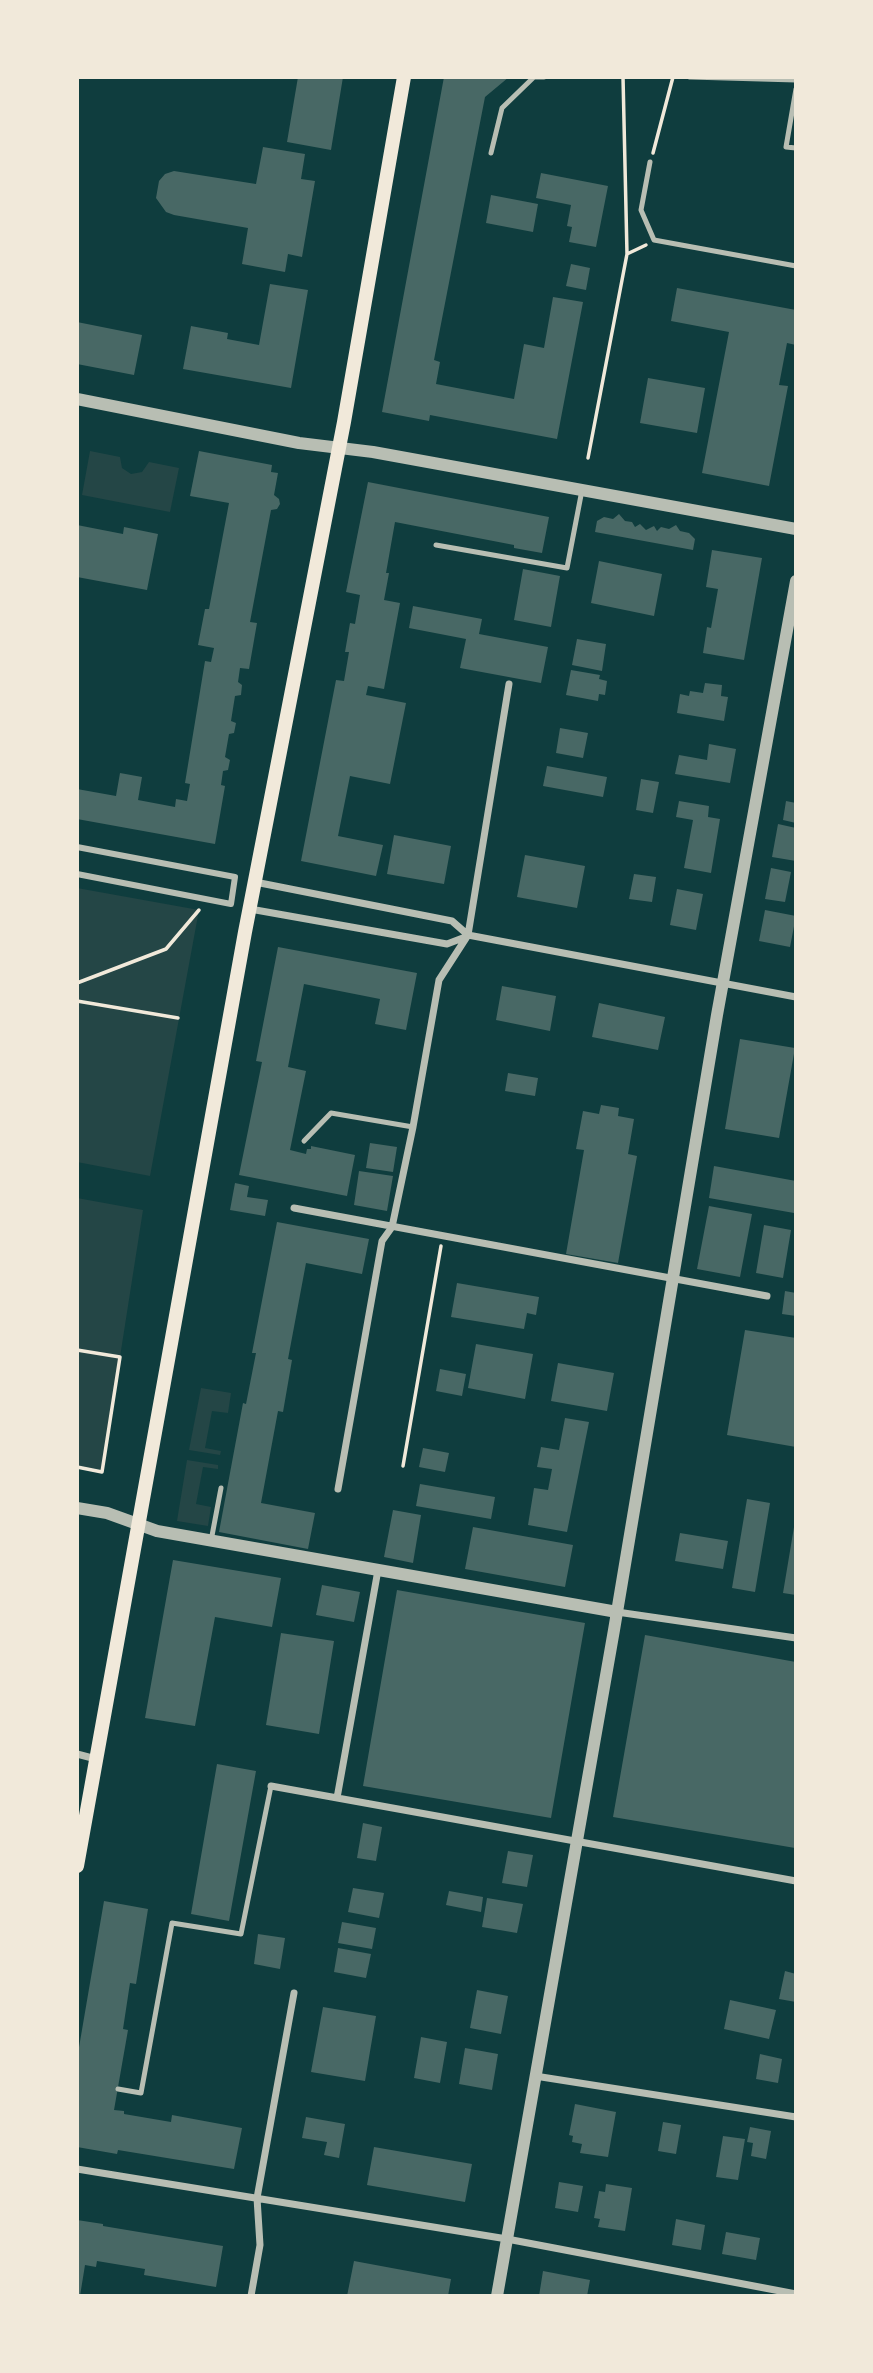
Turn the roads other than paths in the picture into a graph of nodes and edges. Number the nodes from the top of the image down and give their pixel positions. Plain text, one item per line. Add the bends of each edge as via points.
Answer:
1 (404, 77) edge
2 (544, 77) edge
3 (691, 77) edge
4 (796, 80) edge
5 (796, 89) edge
6 (796, 148) edge
7 (491, 153) dead end
8 (650, 163) road end
9 (796, 266) edge
10 (77, 399) edge
11 (338, 446) junction
12 (582, 490) junction
13 (796, 529) edge
14 (436, 545) dead end
15 (796, 581) edge
16 (509, 684) dead end
17 (77, 847) edge
18 (77, 874) edge
19 (256, 882) junction
20 (250, 909) junction
21 (468, 935) junction
22 (723, 983) junction
23 (796, 998) edge
24 (413, 1127) junction
25 (304, 1141) dead end
26 (293, 1208) dead end
27 (392, 1227) junction
28 (673, 1279) junction
29 (767, 1296) dead end
30 (220, 1488) dead end
31 (338, 1489) dead end
32 (77, 1508) edge
33 (138, 1523) junction
34 (211, 1541) junction
35 (378, 1570) junction
36 (617, 1612) junction
37 (796, 1638) edge
38 (77, 1754) edge
39 (96, 1759) junction
40 (271, 1786) joint
41 (337, 1798) junction
42 (576, 1840) junction
43 (77, 1866) edge
44 (796, 1881) edge
45 (294, 1993) dead end
46 (535, 2076) junction
47 (118, 2089) dead end
48 (796, 2117) edge
49 (77, 2169) edge
50 (257, 2198) junction
51 (507, 2239) junction
52 (781, 2294) edge
53 (796, 2294) edge
54 (251, 2296) edge
55 (497, 2296) edge

1 - 11 main road
2 - 7 lane via 534,78 502,108
3 - 4 lane
5 - 6 lane via 786,147
8 - 9 lane via 641,210 654,240
10 - 11 street via 299,443
11 - 12 street
11 - 19 main road
12 - 13 street
12 - 14 lane via 567,568
15 - 22 street
16 - 21 street
17 - 18 street via 235,877 231,904
19 - 20 main road
19 - 21 street via 452,921
20 - 21 street via 447,944
20 - 33 main road
21 - 22 street
21 - 24 street via 439,980
22 - 23 street
22 - 28 street
24 - 25 lane via 331,1113
24 - 27 street
26 - 27 street
27 - 28 street
27 - 31 street via 382,1241
28 - 29 street
28 - 36 street
30 - 34 lane
32 - 33 street
33 - 34 street
33 - 39 main road
34 - 35 street
35 - 36 street
35 - 41 street
36 - 37 street
36 - 42 street
38 - 39 street
39 - 43 main road
40 - 41 street
40 - 47 lane via 242,1934 172,1923 141,2093
41 - 42 street
42 - 44 street
42 - 46 street
45 - 50 street
46 - 48 street
46 - 51 street
49 - 50 street
50 - 51 street
50 - 54 street via 260,2245
51 - 52 street
51 - 55 street
52 - 53 street

